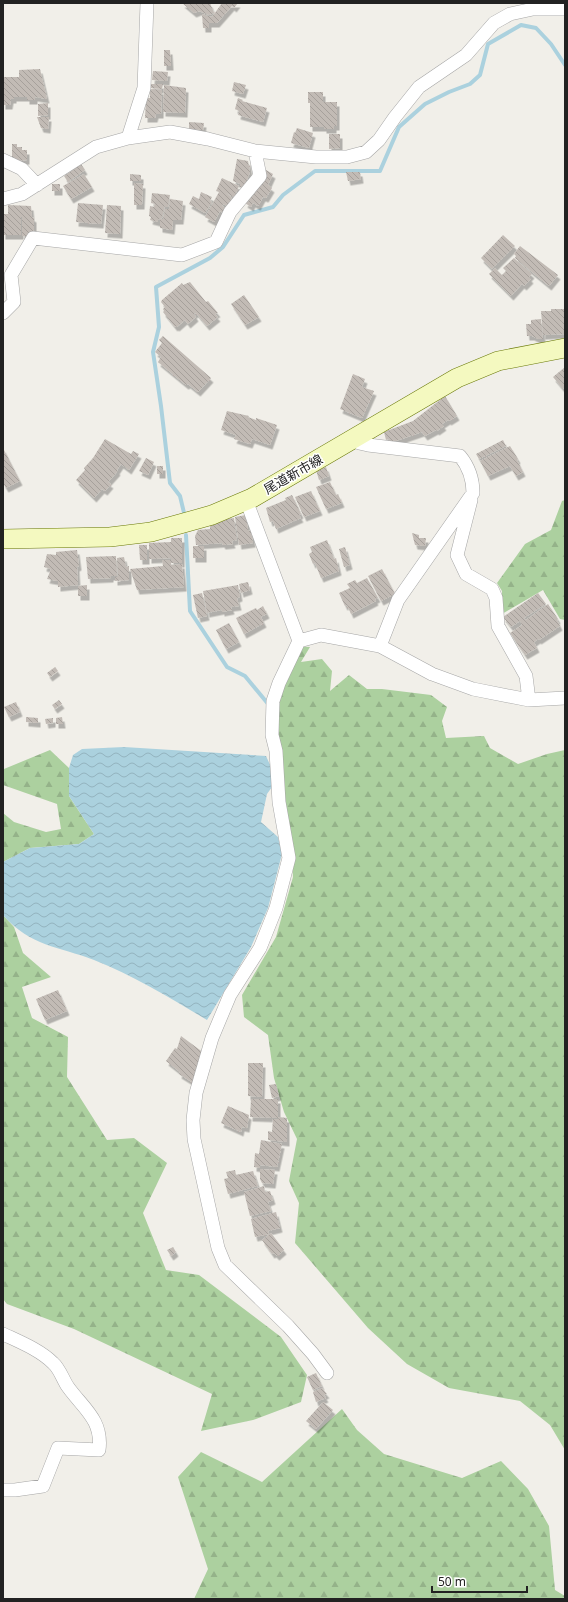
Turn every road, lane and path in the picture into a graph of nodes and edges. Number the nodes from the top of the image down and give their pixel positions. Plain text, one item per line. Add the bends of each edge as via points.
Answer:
1 (147, 3) edge
2 (565, 9) edge
3 (128, 138) junction
4 (255, 151) junction
5 (3, 160) edge
6 (37, 185) junction
7 (3, 199) edge
8 (3, 313) edge
9 (565, 348) edge
10 (355, 438) junction
11 (473, 493) junction
12 (246, 500) junction
13 (3, 539) edge
14 (299, 641) junction
15 (380, 646) junction
16 (565, 698) edge
17 (528, 700) junction
18 (3, 1334) edge
19 (327, 1372) dead end
20 (3, 1490) edge

1 - 3 street via 144,88
2 - 4 street via 533,9 510,14 494,24 466,55 419,87 380,140 366,152 347,157 316,157
3 - 4 street via 170,132
3 - 6 street via 96,147
4 - 8 street via 260,176 230,212 216,242 182,255 33,238 11,275 14,302
5 - 6 street via 22,169
6 - 7 street via 22,194
9 - 10 main road, 尾道新市線 via 498,361 457,378
10 - 11 street via 359,443 368,445 460,456 473,481
10 - 12 main road, 尾道新市線
11 - 15 street via 398,600
11 - 17 street via 457,555 466,574 492,589 496,598 498,626 526,676
12 - 13 main road, 尾道新市線 via 212,515 152,532 110,537
12 - 14 street
14 - 15 street via 321,635
14 - 19 street via 279,683 273,705 272,735 276,751 279,802 289,858 276,908 260,948 230,995 212,1038 196,1093 193,1126 218,1248 224,1265 288,1326
15 - 17 street via 432,674 473,689
16 - 17 street
18 - 20 street via 26,1345 54,1364 68,1387 92,1415 100,1440 99,1450 58,1448 43,1486

